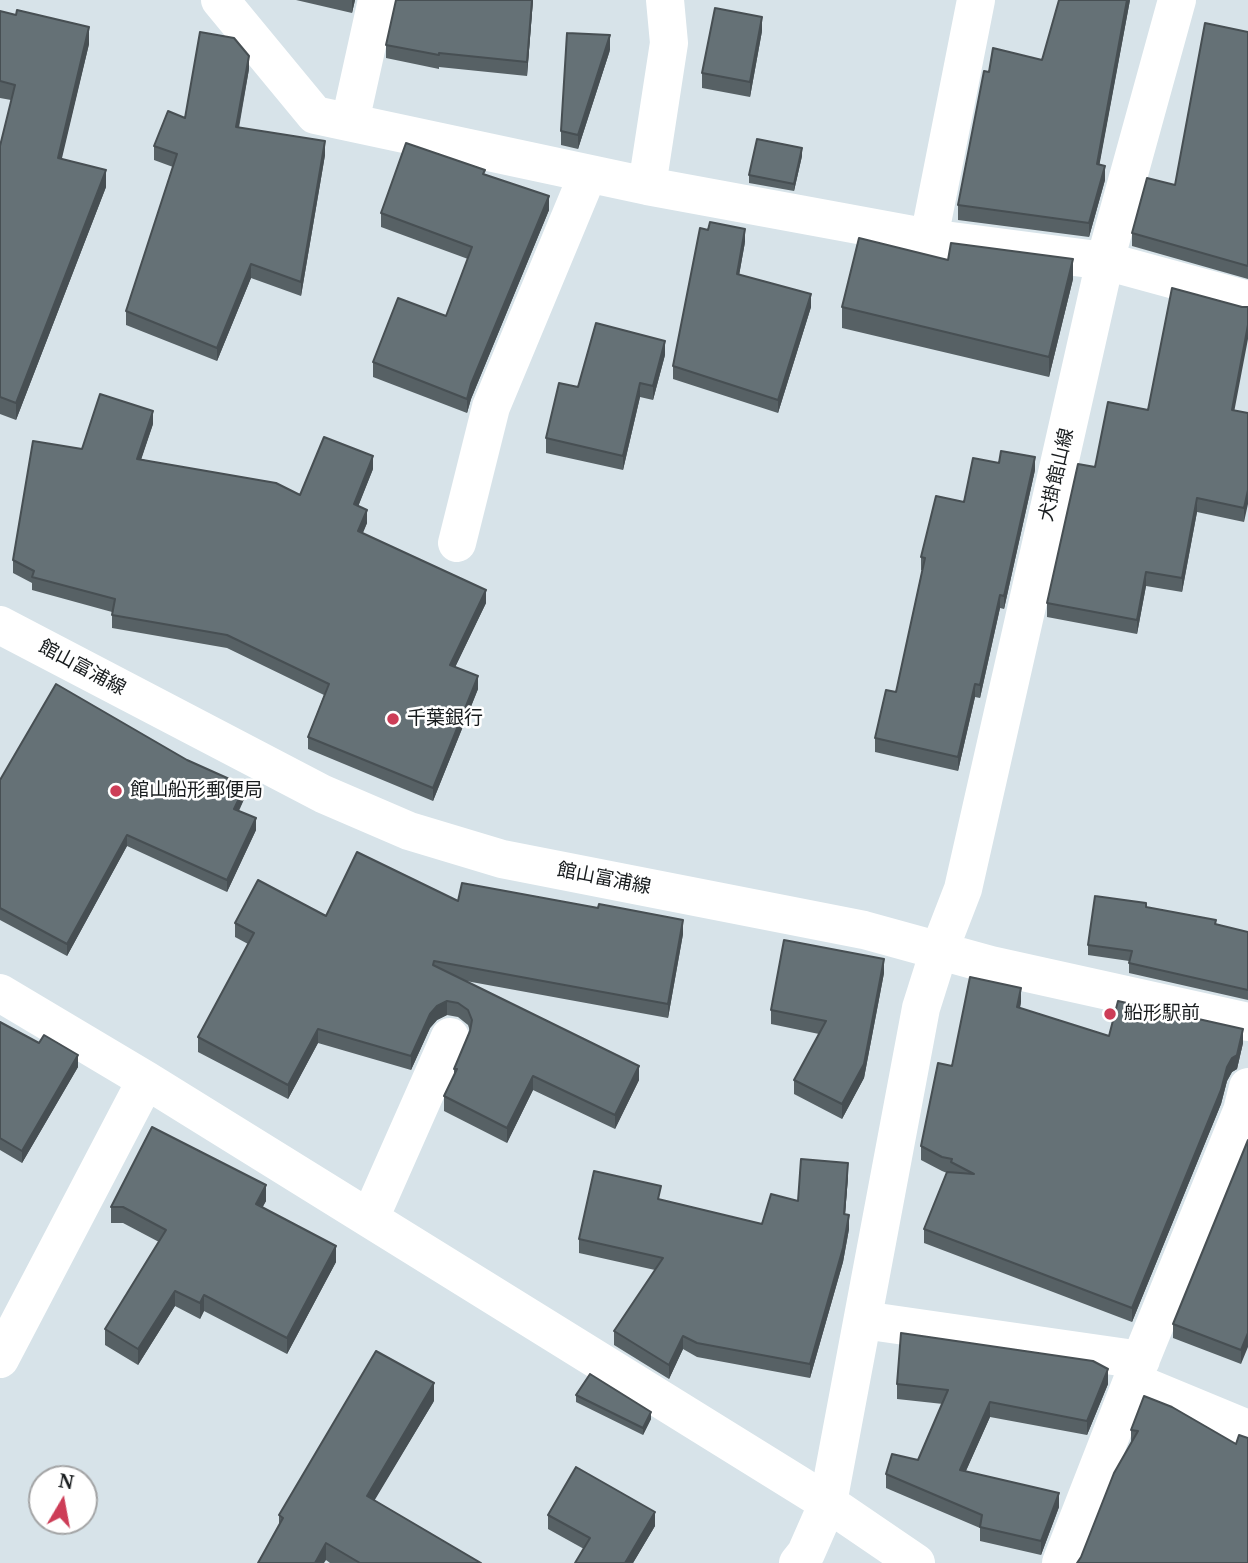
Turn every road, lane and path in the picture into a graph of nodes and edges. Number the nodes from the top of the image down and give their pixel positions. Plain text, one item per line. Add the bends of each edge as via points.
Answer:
1 (220, 0) edge
2 (377, 0) edge
3 (665, 0) edge
4 (976, 0) edge
5 (1177, 0) edge
6 (350, 122) junction
7 (588, 174) junction
8 (647, 186) junction
9 (929, 238) junction
10 (1105, 261) junction
11 (1248, 300) edge
12 (457, 543) dead end
13 (0, 625) edge
14 (939, 951) junction
15 (0, 993) edge
16 (1248, 1022) edge
17 (450, 1037) dead end
18 (146, 1080) junction
19 (1248, 1087) edge
20 (370, 1218) junction
21 (863, 1320) junction
22 (0, 1359) edge
23 (1137, 1370) junction
24 (1248, 1429) edge
25 (828, 1503) junction
26 (798, 1563) edge
27 (916, 1563) edge
28 (1061, 1563) edge

1 - 6 street via 315,114
2 - 6 street
3 - 8 street via 669,43
4 - 9 street
5 - 10 street, 犬掛館山線
6 - 7 street
7 - 8 street
7 - 12 street via 491,407
8 - 9 street
9 - 10 street
10 - 11 street
10 - 14 street, 犬掛館山線 via 963,889
13 - 14 street, 館山富浦線 via 323,794 409,831 502,859 864,930
14 - 16 street, 館山富浦線
14 - 21 street, 犬掛館山線 via 921,1009
15 - 18 street
17 - 20 street
18 - 20 street
18 - 22 street
19 - 23 street
20 - 25 street
21 - 23 street
21 - 25 street, 犬掛館山線
23 - 24 street
23 - 28 street
25 - 26 street, 犬掛館山線
25 - 27 street

